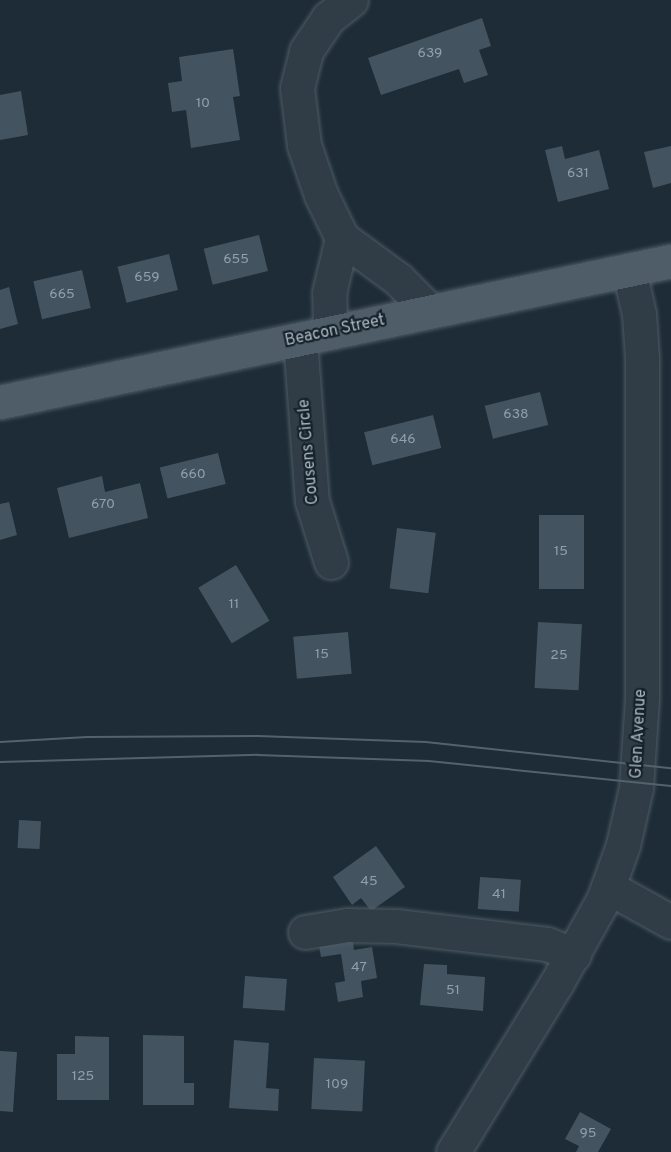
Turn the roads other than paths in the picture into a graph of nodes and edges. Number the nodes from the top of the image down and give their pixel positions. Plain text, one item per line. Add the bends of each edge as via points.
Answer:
1 (351, 0) edge
2 (342, 238) junction
3 (671, 261) edge
4 (629, 270) junction
5 (430, 311) junction
6 (315, 336) junction
7 (0, 402) edge
8 (331, 562) dead end
9 (608, 887) junction
10 (669, 913) edge
11 (305, 932) dead end
12 (574, 955) junction
13 (453, 1152) edge

1 - 2 street via 328,18 306,51 297,88 304,145 321,195
2 - 5 street via 398,279
2 - 6 street, Cousens Circle
3 - 4 main road, Beacon Street
4 - 5 main road, Beacon Street
4 - 9 street, Glen Avenue via 641,335 642,726 636,788 623,845
5 - 6 main road, Beacon Street
6 - 7 main road, Beacon Street
6 - 8 street, Cousens Circle via 312,501
9 - 10 street
9 - 12 street, Glen Avenue
11 - 12 street via 347,926 396,926 547,944
12 - 13 street, Glen Avenue

